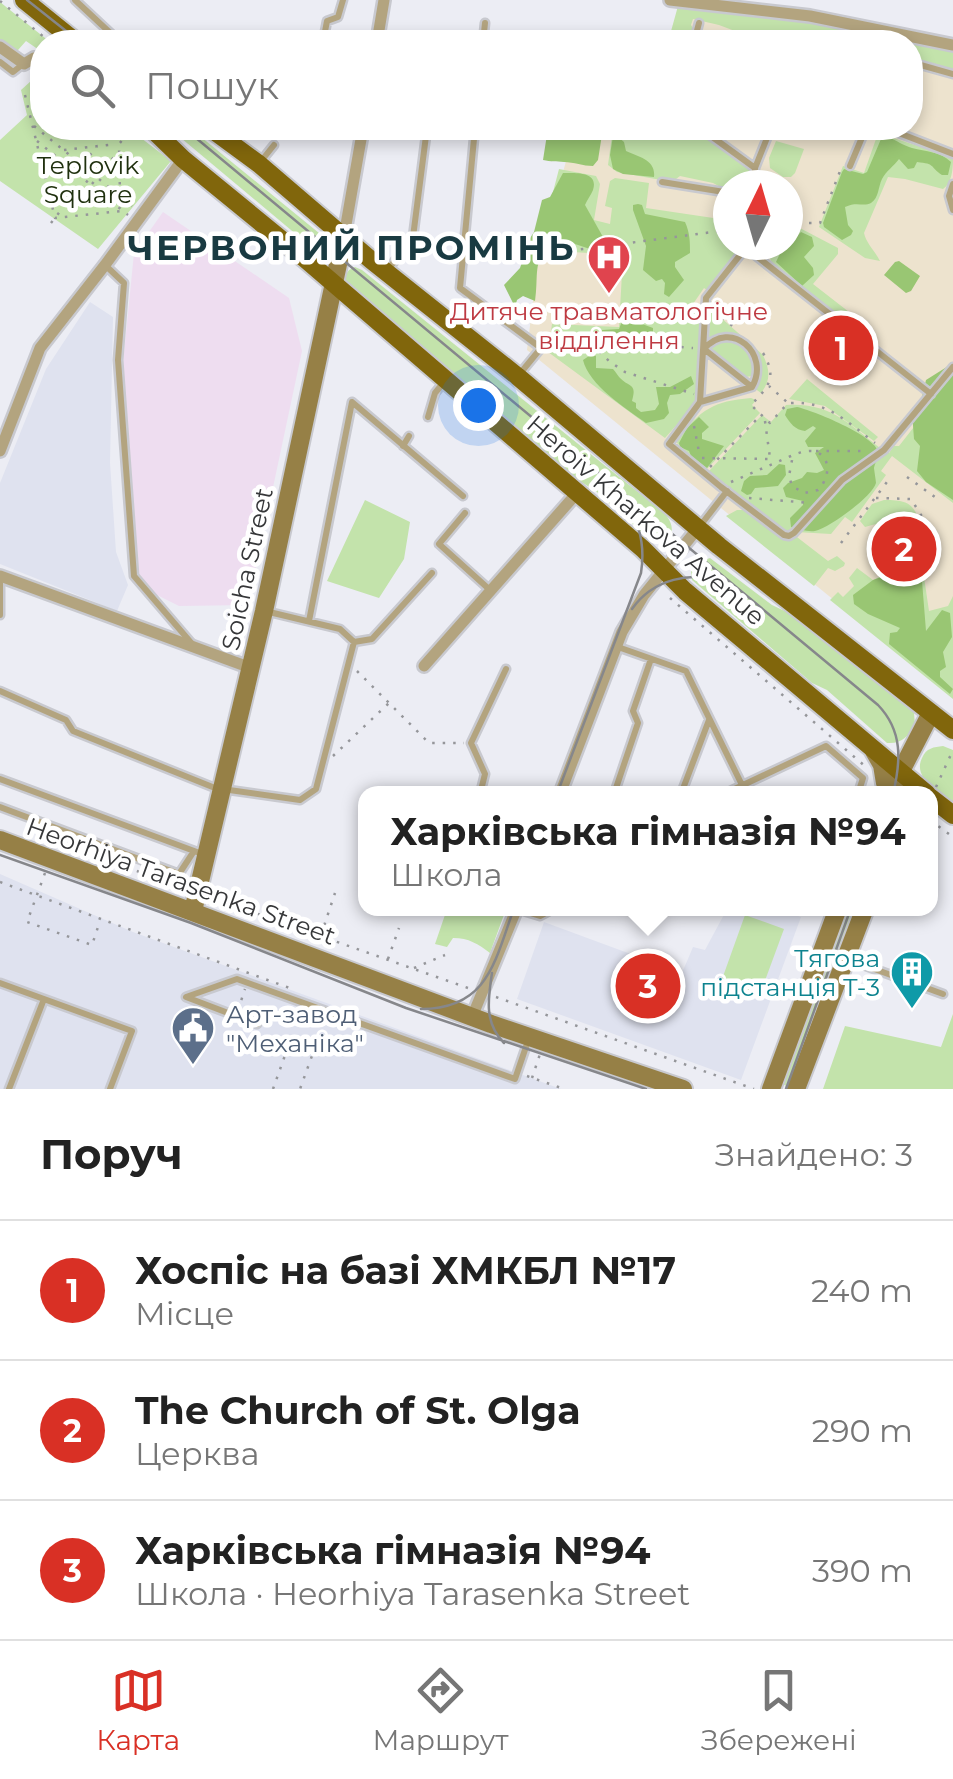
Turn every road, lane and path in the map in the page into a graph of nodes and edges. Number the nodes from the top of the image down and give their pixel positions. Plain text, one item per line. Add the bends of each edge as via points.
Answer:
1 (24, 0) edge
2 (75, 0) edge
3 (343, 0) edge
4 (384, 0) edge
5 (670, 0) edge
6 (815, 0) edge
7 (0, 1) edge
8 (810, 16) junction
9 (699, 23) dead end
10 (485, 24) dead end
11 (35, 30) edge
12 (61, 30) edge
13 (107, 30) edge
14 (325, 30) edge
15 (379, 30) edge
16 (484, 30) edge
17 (697, 30) edge
18 (857, 30) edge
19 (923, 41) edge
20 (953, 45) edge
21 (0, 47) edge
22 (30, 60) edge
23 (0, 62) edge
24 (24, 64) junction
25 (923, 66) edge
26 (953, 74) edge
27 (25, 94) dead end
28 (30, 116) edge
29 (36, 140) joint
30 (51, 140) edge
31 (122, 140) edge
32 (164, 140) edge
33 (226, 140) edge
34 (361, 140) edge
35 (426, 140) edge
36 (474, 140) edge
37 (716, 140) edge
38 (766, 140) edge
39 (859, 140) edge
40 (917, 140) edge
41 (119, 144) junction
42 (98, 146) junction
43 (274, 146) dead end
44 (63, 150) junction
45 (119, 151) junction
46 (953, 154) edge
47 (183, 158) junction
48 (847, 162) joint
49 (259, 164) junction
50 (82, 165) junction
51 (69, 167) junction
52 (755, 168) joint
53 (76, 172) junction
54 (97, 178) junction
55 (662, 182) dead end
56 (953, 184) edge
57 (91, 185) junction
58 (713, 190) edge
59 (100, 193) junction
60 (120, 196) junction
61 (69, 200) junction
62 (122, 210) junction
63 (953, 210) edge
64 (55, 218) junction
65 (139, 218) junction
66 (51, 222) dead end
67 (803, 223) edge
68 (713, 232) edge
69 (344, 236) junction
70 (413, 237) dead end
71 (560, 252) dead end
72 (399, 255) dead end
73 (736, 260) edge
74 (764, 260) edge
75 (105, 265) junction
76 (386, 272) junction
77 (332, 284) junction
78 (542, 333) dead end
79 (586, 338) junction
80 (704, 349) junction
81 (953, 367) edge
82 (517, 376) junction
83 (446, 380) junction
84 (769, 386) dead end
85 (752, 387) junction
86 (761, 394) dead end
87 (931, 394) junction
88 (700, 399) junction
89 (788, 403) junction
90 (692, 413) junction
91 (763, 416) junction
92 (428, 417) dead end
93 (410, 436) dead end
94 (403, 446) junction
95 (884, 450) junction
96 (0, 451) edge
97 (815, 452) junction
98 (793, 455) junction
99 (719, 458) junction
100 (771, 462) junction
101 (705, 473) junction
102 (907, 477) dead end
103 (890, 478) dead end
104 (727, 491) junction
105 (577, 493) junction
106 (462, 496) dead end
107 (874, 498) junction
108 (939, 500) dead end
109 (820, 504) junction
110 (465, 514) dead end
111 (698, 528) junction
112 (933, 534) dead end
113 (841, 543) dead end
114 (665, 571) junction
115 (432, 573) dead end
116 (0, 579) edge
117 (490, 591) junction
118 (670, 598) dead end
119 (264, 611) junction
120 (0, 615) edge
121 (309, 621) junction
122 (354, 642) junction
123 (615, 646) junction
124 (197, 650) junction
125 (650, 659) junction
126 (349, 663) junction
127 (424, 666) dead end
128 (251, 668) junction
129 (506, 669) dead end
130 (0, 691) edge
131 (389, 702) junction
132 (931, 713) junction
133 (709, 720) junction
134 (953, 730) edge
135 (471, 743) junction
136 (871, 746) junction
137 (953, 750) edge
138 (321, 768) junction
139 (901, 772) junction
140 (0, 779) edge
141 (881, 784) edge
142 (742, 785) joint
143 (482, 786) edge
144 (563, 786) edge
145 (617, 786) edge
146 (684, 786) edge
147 (860, 786) edge
148 (902, 786) edge
149 (921, 786) edge
150 (935, 786) edge
151 (224, 790) junction
152 (0, 807) edge
153 (0, 840) edge
154 (201, 854) junction
155 (90, 861) dead end
156 (47, 868) dead end
157 (0, 882) edge
158 (182, 887) dead end
159 (336, 893) dead end
160 (37, 895) junction
161 (218, 900) dead end
162 (194, 911) junction
163 (514, 916) edge
164 (835, 916) edge
165 (862, 916) edge
166 (101, 918) junction
167 (399, 928) dead end
168 (321, 937) junction
169 (444, 955) dead end
170 (846, 958) junction
171 (387, 960) junction
172 (413, 969) junction
173 (250, 974) junction
174 (0, 983) edge
175 (247, 983) junction
176 (468, 988) dead end
177 (304, 993) dead end
178 (943, 994) dead end
179 (496, 997) dead end
180 (44, 999) junction
181 (236, 1016) junction
182 (472, 1016) junction
183 (254, 1027) joint
184 (536, 1042) junction
185 (289, 1044) junction
186 (517, 1072) junction
187 (532, 1078) junction
188 (731, 1080) junction
189 (9, 1089) edge
190 (110, 1089) edge
191 (273, 1089) edge
192 (300, 1089) edge
193 (564, 1089) edge
194 (683, 1089) edge
195 (728, 1089) edge
196 (754, 1089) edge
197 (772, 1089) edge
198 (796, 1089) edge

1 - 12 main road
2 - 13 lane
3 - 14 lane
4 - 15 street
5 - 8 street
6 - 8 street
7 - 11 path
8 - 18 street
9 - 17 lane
10 - 16 lane
19 - 20 street
21 - 24 street
22 - 24 street
23 - 24 lane via 13,72
25 - 26 lane
27 - 28 path
29 - 51 path
29 - 64 path
30 - 44 path
31 - 41 path
32 - 47 main road, Heroiv Kharkova Avenue
33 - 49 main road, Heroiv Kharkova Avenue
34 - 69 street
35 - 70 lane
36 - 82 lane via 460,288 542,348
37 - 52 lane
38 - 52 lane
39 - 48 lane
40 - 46 lane
41 - 42 path
41 - 45 path
42 - 44 path
42 - 50 path
43 - 49 lane
44 - 50 path
45 - 54 path
45 - 60 path
47 - 65 street
47 - 77 main road, Heroiv Kharkova Avenue
48 - 67 path via 820,222
49 - 69 main road, Heroiv Kharkova Avenue
50 - 53 path
50 - 54 path
51 - 53 path
51 - 61 path
53 - 57 path
54 - 57 path
54 - 60 path
55 - 58 lane
56 - 63 lane
57 - 59 path
59 - 61 path via 74,204
59 - 62 path
60 - 65 path
61 - 64 path
62 - 64 path
62 - 65 path
64 - 66 path
65 - 75 street
68 - 71 path
69 - 76 main road, Heroiv Kharkova Avenue
69 - 77 main road, Soicha Street
72 - 76 lane
73 - 80 lane via 706,298
74 - 87 lane
75 - 96 street via 40,348
75 - 124 lane via 124,283 118,360 134,576
76 - 82 main road, Heroiv Kharkova Avenue
77 - 83 main road, Heroiv Kharkova Avenue
77 - 119 main road, Soicha Street
78 - 79 path
79 - 80 path
79 - 88 path via 625,372
80 - 85 lane
80 - 85 lane via 725,337 745,343 758,368
80 - 88 lane
81 - 87 lane
82 - 111 main road, Heroiv Kharkova Avenue
83 - 92 lane
83 - 105 main road, Heroiv Kharkova Avenue
84 - 89 path
85 - 88 lane
86 - 91 path via 751,405
87 - 95 lane
88 - 90 lane
89 - 91 path via 770,423
89 - 95 path via 824,407
90 - 99 path via 700,458
90 - 101 lane via 669,444
91 - 99 path
91 - 100 path
93 - 94 lane
94 - 106 lane
94 - 121 lane via 352,402
95 - 97 path
95 - 109 lane
97 - 98 path
97 - 98 path via 828,471 824,486 812,492 792,486
98 - 100 path
99 - 100 path
99 - 101 path
100 - 104 path
101 - 104 lane
102 - 108 path
103 - 107 path
104 - 109 path
104 - 109 lane via 789,536
104 - 111 lane
105 - 114 main road, Heroiv Kharkova Avenue
105 - 117 street
107 - 112 path via 911,499
107 - 113 path
110 - 117 lane via 439,544
111 - 114 street
111 - 132 main road, Heroiv Kharkova Avenue
114 - 123 street
114 - 136 main road, Heroiv Kharkova Avenue
115 - 122 lane via 372,639
116 - 120 lane
116 - 124 street
117 - 127 street
118 - 141 path
119 - 121 lane
119 - 128 main road, Soicha Street
121 - 122 lane via 340,628
122 - 126 lane
123 - 125 lane
123 - 144 street
124 - 128 street
125 - 133 lane via 686,672
125 - 145 lane
126 - 131 path
126 - 138 lane
128 - 151 main road, Soicha Street
129 - 135 lane
130 - 151 lane via 66,720 74,731
131 - 135 path via 429,743
131 - 138 path
132 - 134 main road, Heroiv Kharkova Avenue
132 - 139 main road
133 - 142 lane
133 - 146 lane
135 - 143 lane via 485,774
136 - 139 main road, Heroiv Kharkova Avenue
136 - 141 main road via 882,764
137 - 150 path
138 - 151 lane via 316,789 300,800
139 - 141 main road
139 - 148 main road
139 - 149 main road, Heroiv Kharkova Avenue
140 - 154 lane
142 - 147 lane via 826,746 863,778
151 - 154 main road, Soicha Street
152 - 154 lane via 179,874
153 - 162 main road, Heorhiya Tarasenka Street
154 - 162 main road, Soicha Street
155 - 158 path
156 - 160 path
157 - 160 path
159 - 168 path
160 - 166 path
160 - 166 path via 27,922 92,945
161 - 168 path
162 - 182 main road, Heorhiya Tarasenka Street
163 - 182 street
164 - 197 main road
165 - 170 main road
166 - 173 path
167 - 171 path
168 - 171 path
169 - 172 path
170 - 178 lane
170 - 198 main road
171 - 172 path
172 - 176 path
173 - 175 path
173 - 177 path
174 - 180 lane
175 - 181 path
175 - 181 lane via 236,979 186,997
175 - 186 lane via 514,1080
179 - 188 path
180 - 189 lane
180 - 190 lane via 132,1031
181 - 183 lane
182 - 184 main road, Heorhiya Tarasenka Street
183 - 185 path
184 - 186 lane
184 - 187 path
184 - 194 main road, Heorhiya Tarasenka Street
185 - 191 path
185 - 192 path via 314,1053
186 - 187 path
187 - 193 path
188 - 195 path
188 - 196 path

